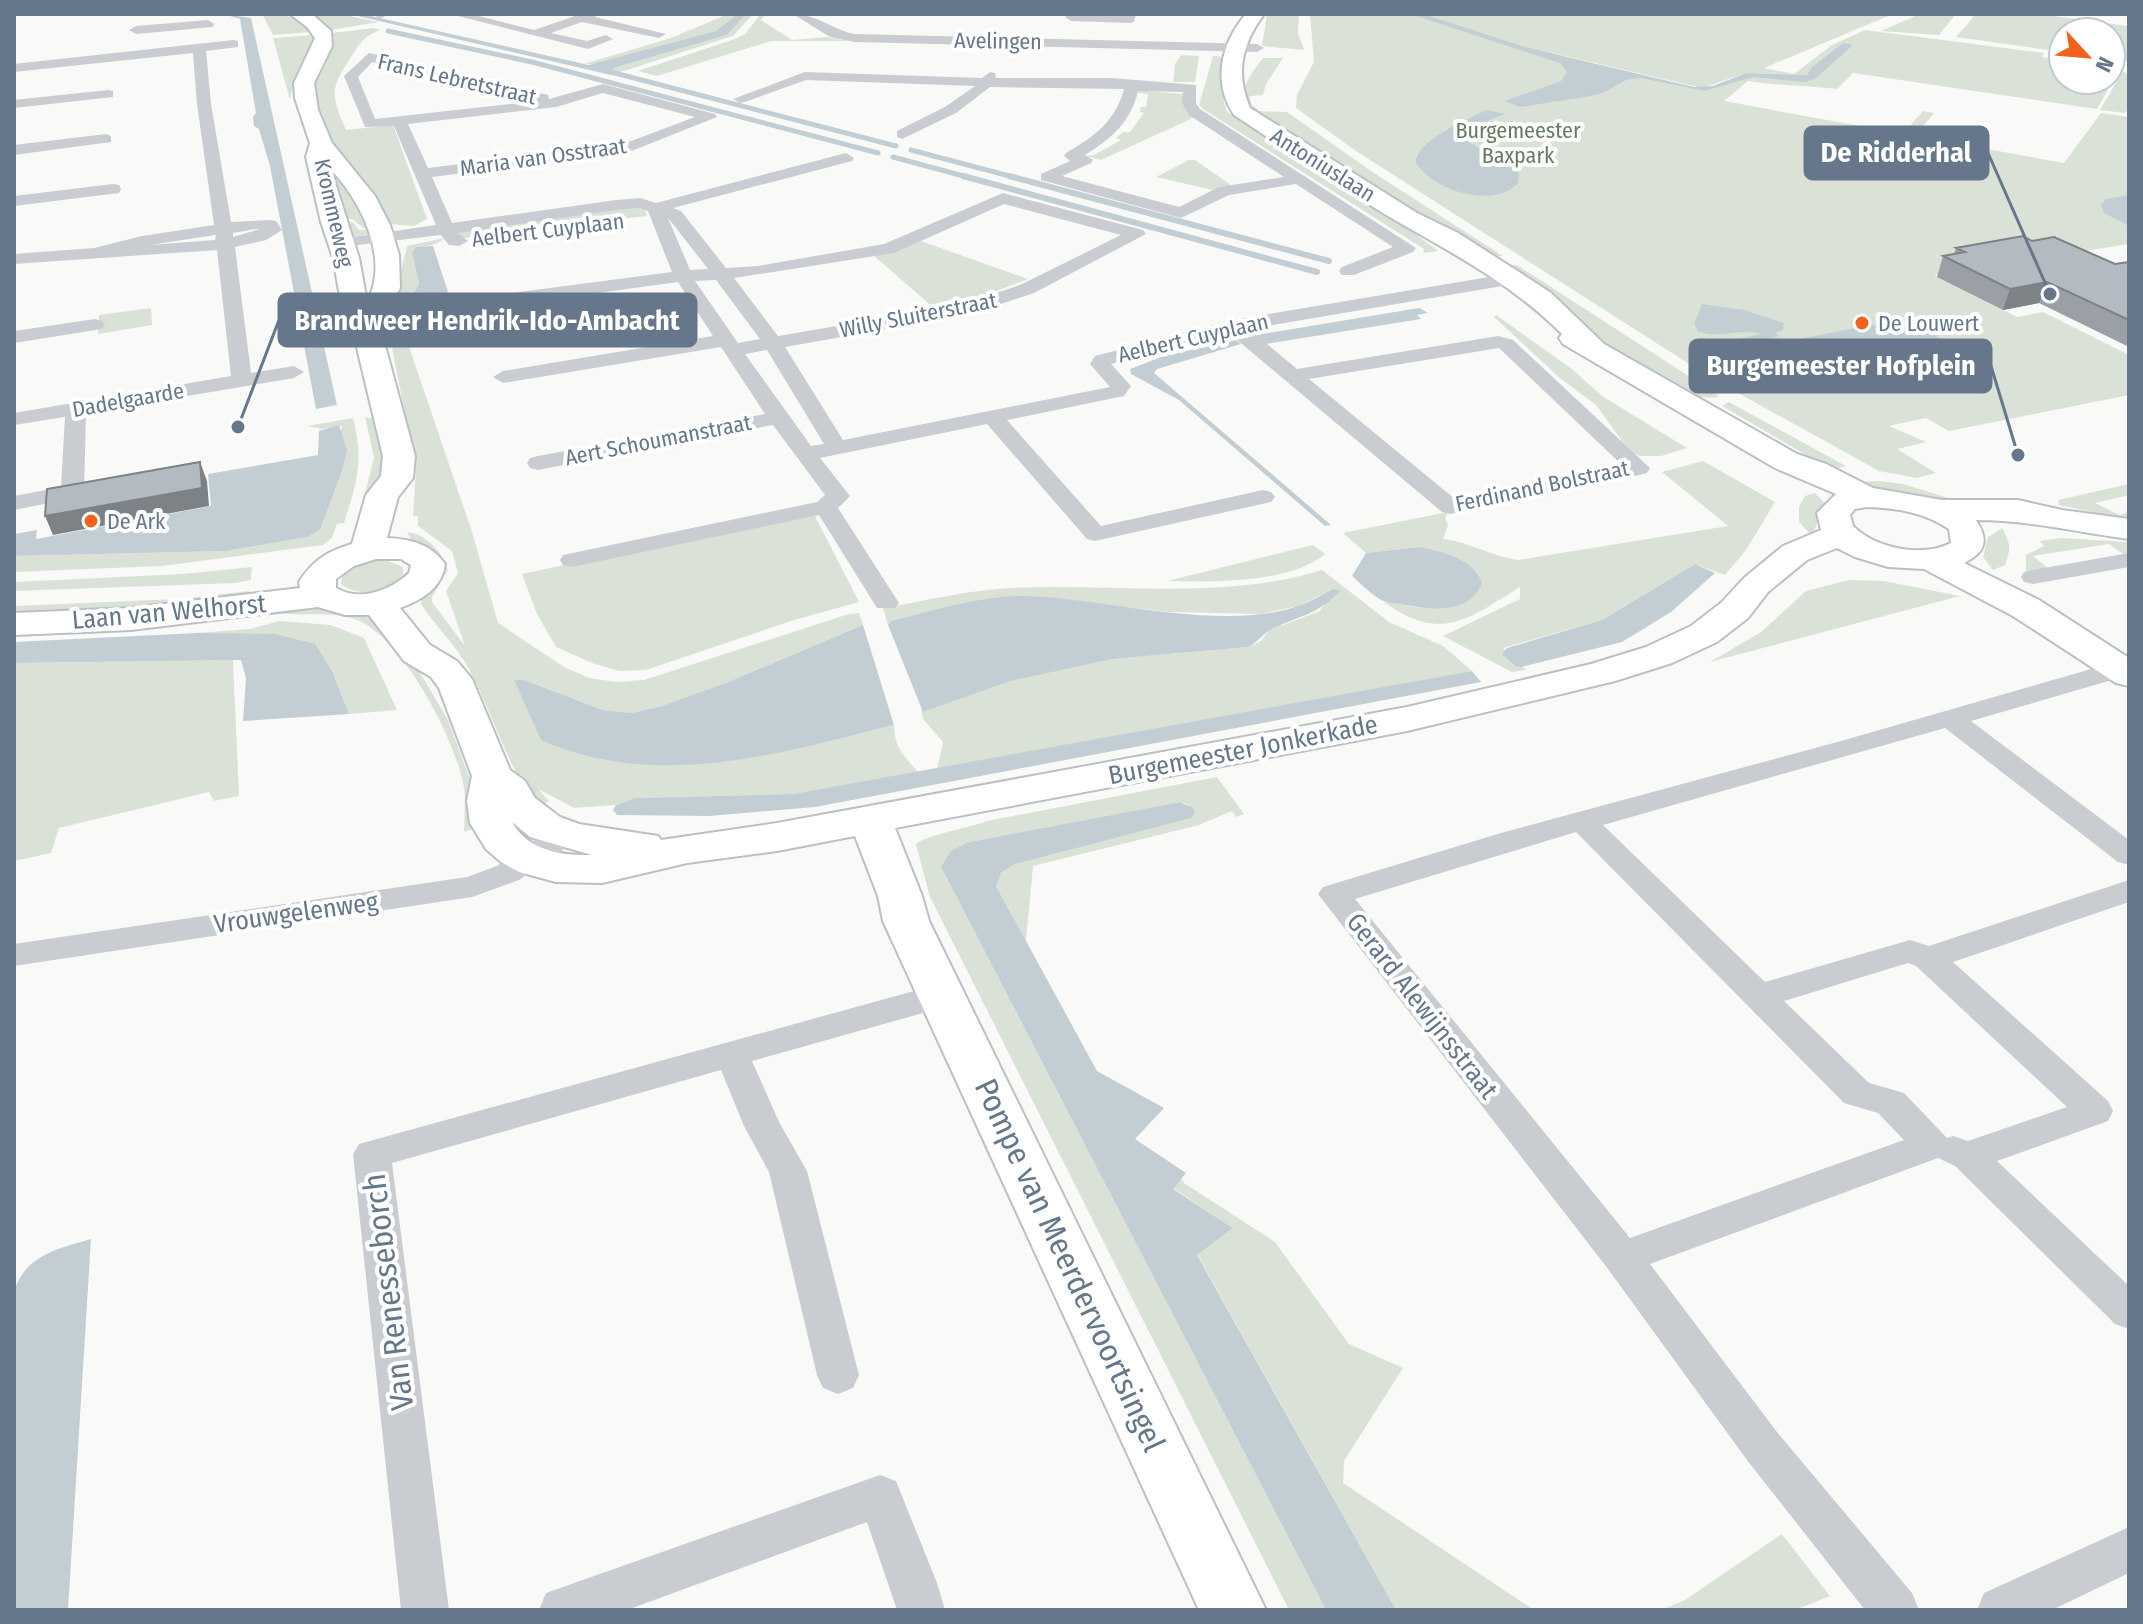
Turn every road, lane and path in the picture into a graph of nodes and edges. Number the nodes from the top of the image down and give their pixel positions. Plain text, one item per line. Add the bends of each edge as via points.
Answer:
1 (138, 14) edge
2 (299, 14) edge
3 (456, 14) edge
4 (1130, 14) edge
5 (1255, 14) edge
6 (806, 16) edge
7 (1068, 16) edge
8 (587, 17) edge
9 (208, 24) dead end
10 (136, 30) junction
11 (535, 34) junction
12 (659, 34) dead end
13 (606, 39) dead end
14 (512, 41) dead end
15 (1006, 42) junction
16 (1062, 43) junction
17 (233, 44) dead end
18 (1234, 47) junction
19 (199, 48) junction
20 (1257, 48) junction
21 (133, 54) junction
22 (14, 68) edge
23 (987, 81) junction
24 (1132, 86) junction
25 (1234, 86) junction
26 (108, 94) dead end
27 (740, 99) dead end
28 (563, 101) junction
29 (14, 104) edge
30 (399, 121) junction
31 (902, 134) dead end
32 (106, 139) dead end
33 (319, 145) junction
34 (14, 150) edge
35 (846, 158) dead end
36 (420, 174) junction
37 (1300, 179) junction
38 (113, 189) dead end
39 (14, 201) edge
40 (656, 213) junction
41 (446, 229) junction
42 (1429, 230) junction
43 (224, 235) junction
44 (380, 238) junction
45 (339, 244) junction
46 (14, 259) edge
47 (1348, 271) dead end
48 (683, 276) junction
49 (723, 276) junction
50 (1513, 279) junction
51 (1487, 283) junction
52 (474, 304) dead end
53 (95, 325) dead end
54 (1233, 326) junction
55 (366, 327) junction
56 (14, 337) edge
57 (772, 342) junction
58 (731, 345) junction
59 (1596, 352) junction
60 (294, 372) dead end
61 (1290, 376) junction
62 (503, 377) dead end
63 (242, 381) junction
64 (76, 409) junction
65 (778, 418) junction
66 (993, 418) junction
67 (14, 419) edge
68 (837, 448) junction
69 (807, 454) junction
70 (538, 463) dead end
71 (1263, 497) dead end
72 (14, 503) edge
73 (825, 507) junction
74 (1854, 520) junction
75 (2129, 529) edge
76 (1950, 538) junction
77 (384, 550) junction
78 (572, 560) dead end
79 (2129, 560) edge
80 (322, 585) junction
81 (2030, 593) junction
82 (391, 598) junction
83 (14, 599) edge
84 (886, 603) dead end
85 (14, 624) edge
86 (2124, 672) edge
87 (1951, 719) junction
88 (492, 776) junction
89 (1582, 821) junction
90 (857, 822) junction
91 (565, 834) junction
92 (672, 851) junction
93 (2129, 855) edge
94 (529, 861) junction
95 (2129, 891) edge
96 (14, 955) edge
97 (1928, 958) junction
98 (943, 995) junction
99 (1759, 996) junction
100 (732, 1055) junction
101 (1950, 1150) junction
102 (1622, 1257) junction
103 (2129, 1312) edge
104 (838, 1375) dead end
105 (2129, 1549) edge
106 (425, 1610) edge
107 (563, 1610) edge
108 (921, 1610) edge
109 (1233, 1610) edge
110 (1895, 1610) edge
111 (2001, 1610) edge

1 - 10 street
2 - 33 main road, Krommeweg via 322,33 321,54 303,88
3 - 11 street
4 - 7 street via 1129,19
5 - 18 main road
5 - 20 main road
6 - 15 street, Avelingen via 835,34 854,38
7 - 16 street
8 - 11 street
8 - 12 street
9 - 10 street
10 - 21 street
11 - 13 street via 588,45
11 - 14 street
15 - 16 street, Avelingen
15 - 23 street
16 - 18 street, Avelingen
17 - 19 street
18 - 20 street, Avelingen
18 - 25 main road, Antoniuslaan
19 - 21 street
19 - 43 street
20 - 25 main road
21 - 22 street
23 - 24 street
23 - 27 street via 805,76
23 - 31 street via 944,114
24 - 37 street via 1191,88 1194,112
24 - 37 street via 1128,109 1109,134 1072,156 1085,160 1047,177 1181,213 1225,191
25 - 42 main road, Antoniuslaan via 1241,111 1251,119
26 - 29 street
28 - 30 street
28 - 30 street, Frans Lebretstraat via 369,57 351,76 370,124
28 - 36 street, Maria van Osstraat via 603,88 710,117 629,147
30 - 36 street
32 - 34 street
33 - 44 main road, Krommeweg via 351,177
33 - 45 main road, Krommeweg via 317,157
35 - 40 street
36 - 41 street
37 - 47 street via 1407,248
38 - 39 street
40 - 41 street, Aelbert Cuyplaan via 640,203
40 - 48 street, Aelbert Cuyplaan
40 - 49 street, Aelbert Cuyplaan via 675,215
41 - 44 street, Aelbert Cuyplaan
42 - 50 main road, Antoniuslaan
42 - 51 main road, Antoniuslaan via 1433,240
43 - 46 street via 158,251
43 - 63 street
44 - 45 street, Aelbert Cuyplaan
44 - 55 main road, Krommeweg via 389,284
45 - 55 main road, Krommeweg
48 - 49 street
48 - 52 street
48 - 58 street, Aelbert Cuyplaan
49 - 57 street, Aelbert Cuyplaan
49 - 57 street, Willy Sluiterstraat via 888,249 1003,198 1137,234 984,305
50 - 51 street, Aelbert Cuyplaan
50 - 59 main road, Antoniuslaan via 1575,328
51 - 54 street, Aelbert Cuyplaan
51 - 59 main road, Antoniuslaan
53 - 56 street
54 - 61 street, Ferdinand Bolstraat
54 - 66 street, Aelbert Cuyplaan via 1102,360 1121,386 1117,392
55 - 77 main road, Krommeweg via 399,456 397,478 382,495
57 - 58 street, Willy Sluiterstraat
57 - 68 street, Aelbert Cuyplaan
58 - 62 street, Willy Sluiterstraat
58 - 65 street, Aelbert Cuyplaan
59 - 74 main road, Antoniuslaan via 1786,461
60 - 63 street, Dadelgaarde
61 - 61 street, Ferdinand Bolstraat via 1450,507 1639,468 1506,344
63 - 64 street, Dadelgaarde
64 - 67 street, Dadelgaarde
64 - 72 street via 72,492
65 - 69 street, Aelbert Cuyplaan
65 - 70 street, Aert Schoumanstraat
66 - 68 street, Aelbert Cuyplaan
66 - 71 street via 1095,534
68 - 69 street, Aelbert Cuyplaan
69 - 73 street, Aelbert Cuyplaan via 838,496
73 - 78 street
73 - 84 street
74 - 76 main road via 1904,499
74 - 76 main road via 1899,559
74 - 90 main road, Burgemeester Jonkerkade via 1813,564 1781,566 1704,634 1602,673 1407,719
75 - 76 main road via 2062,520 1999,522
76 - 81 main road
77 - 80 main road via 340,560
77 - 82 main road via 423,557 428,568 423,580
79 - 81 street
80 - 82 main road via 346,604
80 - 83 main road, Laan van Welhorst
80 - 85 main road, Laan van Welhorst via 131,619
81 - 86 main road
82 - 88 main road, Burgemeester Jonkerkade via 417,653 444,669 458,687
86 - 87 street, Gerard Alewijnsstraat
87 - 89 street, Gerard Alewijnsstraat
87 - 93 street
88 - 91 main road, Burgemeester Jonkerkade via 533,818
88 - 94 main road, Burgemeester Jonkerkade via 488,815 507,848
89 - 99 street
89 - 102 street, Gerard Alewijnsstraat via 1334,894
90 - 92 main road, Burgemeester Jonkerkade
90 - 98 main road, Pompe van Meerdervoortsingel via 865,873 906,921
91 - 92 main road, Burgemeester Jonkerkade
91 - 94 street, Vrouwgelenweg
92 - 94 main road, Burgemeester Jonkerkade via 602,869 565,869
94 - 96 street, Vrouwgelenweg via 472,887
95 - 97 street
97 - 99 street via 1910,951
97 - 101 street via 2095,1111
98 - 100 street, Van Renesseborch
98 - 109 main road, Pompe van Meerdervoortsingel
99 - 101 street via 1857,1093 1891,1103
100 - 104 street via 788,1171
100 - 106 street, Van Renesseborch via 372,1154
101 - 102 street
101 - 103 street
102 - 110 street, Gerard Alewijnsstraat via 1762,1446
105 - 111 street
107 - 108 street via 880,1496

